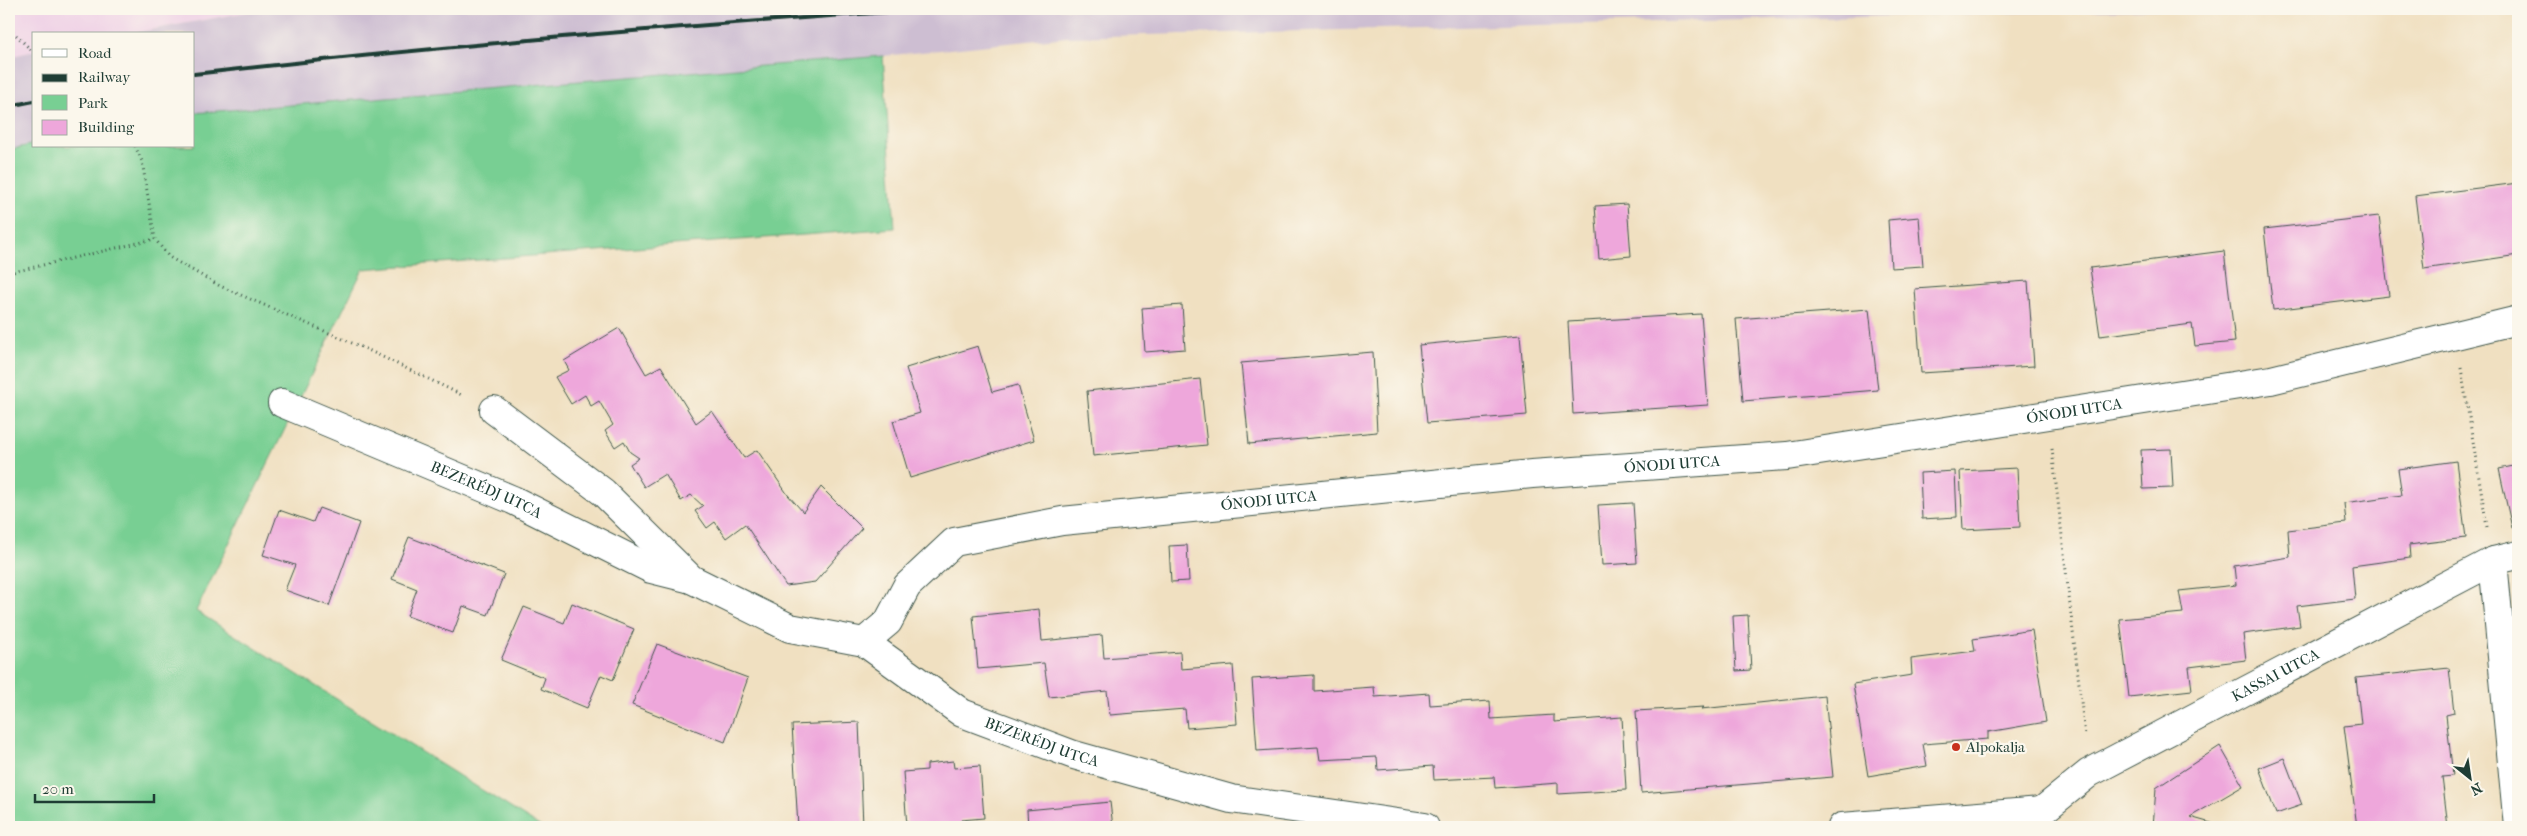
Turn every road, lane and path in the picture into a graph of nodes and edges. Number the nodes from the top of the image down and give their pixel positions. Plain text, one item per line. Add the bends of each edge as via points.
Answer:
1 (9, 28) edge
2 (32, 51) edge
3 (136, 148) edge
4 (155, 239) junction
5 (9, 273) edge
6 (2518, 320) edge
7 (2455, 335) junction
8 (282, 403) dead end
9 (494, 410) joint
10 (2049, 416) junction
11 (2506, 558) edge
12 (690, 578) junction
13 (864, 642) junction
14 (2089, 773) junction
15 (2042, 819) edge
16 (1425, 827) edge
17 (1842, 827) edge
18 (2518, 827) edge

1 - 2 path
3 - 4 path via 142,161
4 - 5 path
4 - 9 path via 169,257 220,286 366,349
6 - 7 street, ÓNODI UTCA
7 - 10 street, ÓNODI UTCA via 2271,380
7 - 11 path
8 - 12 street, BEZERÉDJ UTCA via 513,500 651,569
9 - 12 street, BEZERÉDJ UTCA via 603,492
10 - 13 street, ÓNODI UTCA via 1787,456 1522,475 1062,521 954,542 907,586 888,622
10 - 14 path
11 - 14 street, KASSAI UTCA
11 - 18 street
12 - 13 street, BEZERÉDJ UTCA via 790,628
13 - 16 street, BEZERÉDJ UTCA via 962,712 1074,755 1231,799
14 - 15 street, KASSAI UTCA
15 - 17 street

